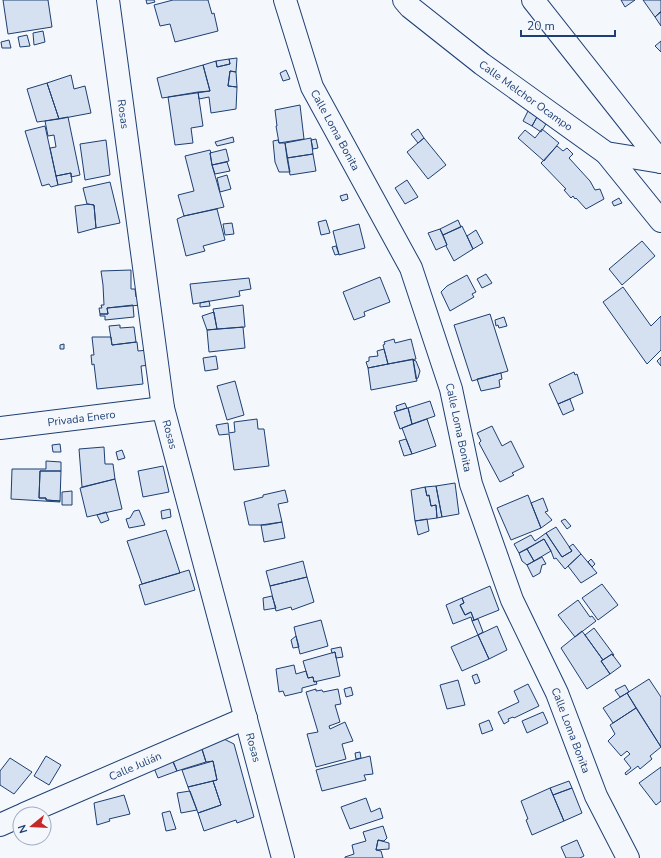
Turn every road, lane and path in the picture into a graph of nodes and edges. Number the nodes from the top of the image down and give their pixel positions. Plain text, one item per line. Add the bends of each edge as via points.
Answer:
1 (108, 0) edge
2 (285, 0) edge
3 (404, 0) edge
4 (533, 0) edge
5 (606, 153) junction
6 (661, 162) edge
7 (661, 221) edge
8 (163, 408) junction
9 (0, 428) edge
10 (246, 718) junction
11 (42, 806) edge
12 (12, 819) edge
13 (0, 824) edge
14 (283, 858) edge
15 (628, 858) edge

1 - 8 street, Rosas
2 - 15 street, Calle Loma Bonita via 312,87 411,268 451,389 471,484 512,600 558,693 596,796
3 - 5 street, Calle Melchor Ocampo via 482,64
4 - 6 street
5 - 6 street, Calle Melchor Ocampo
5 - 7 street
8 - 9 street, Privada Enero
8 - 10 street, Rosas
10 - 11 street, Calle Julián
10 - 14 street, Rosas
12 - 13 street

